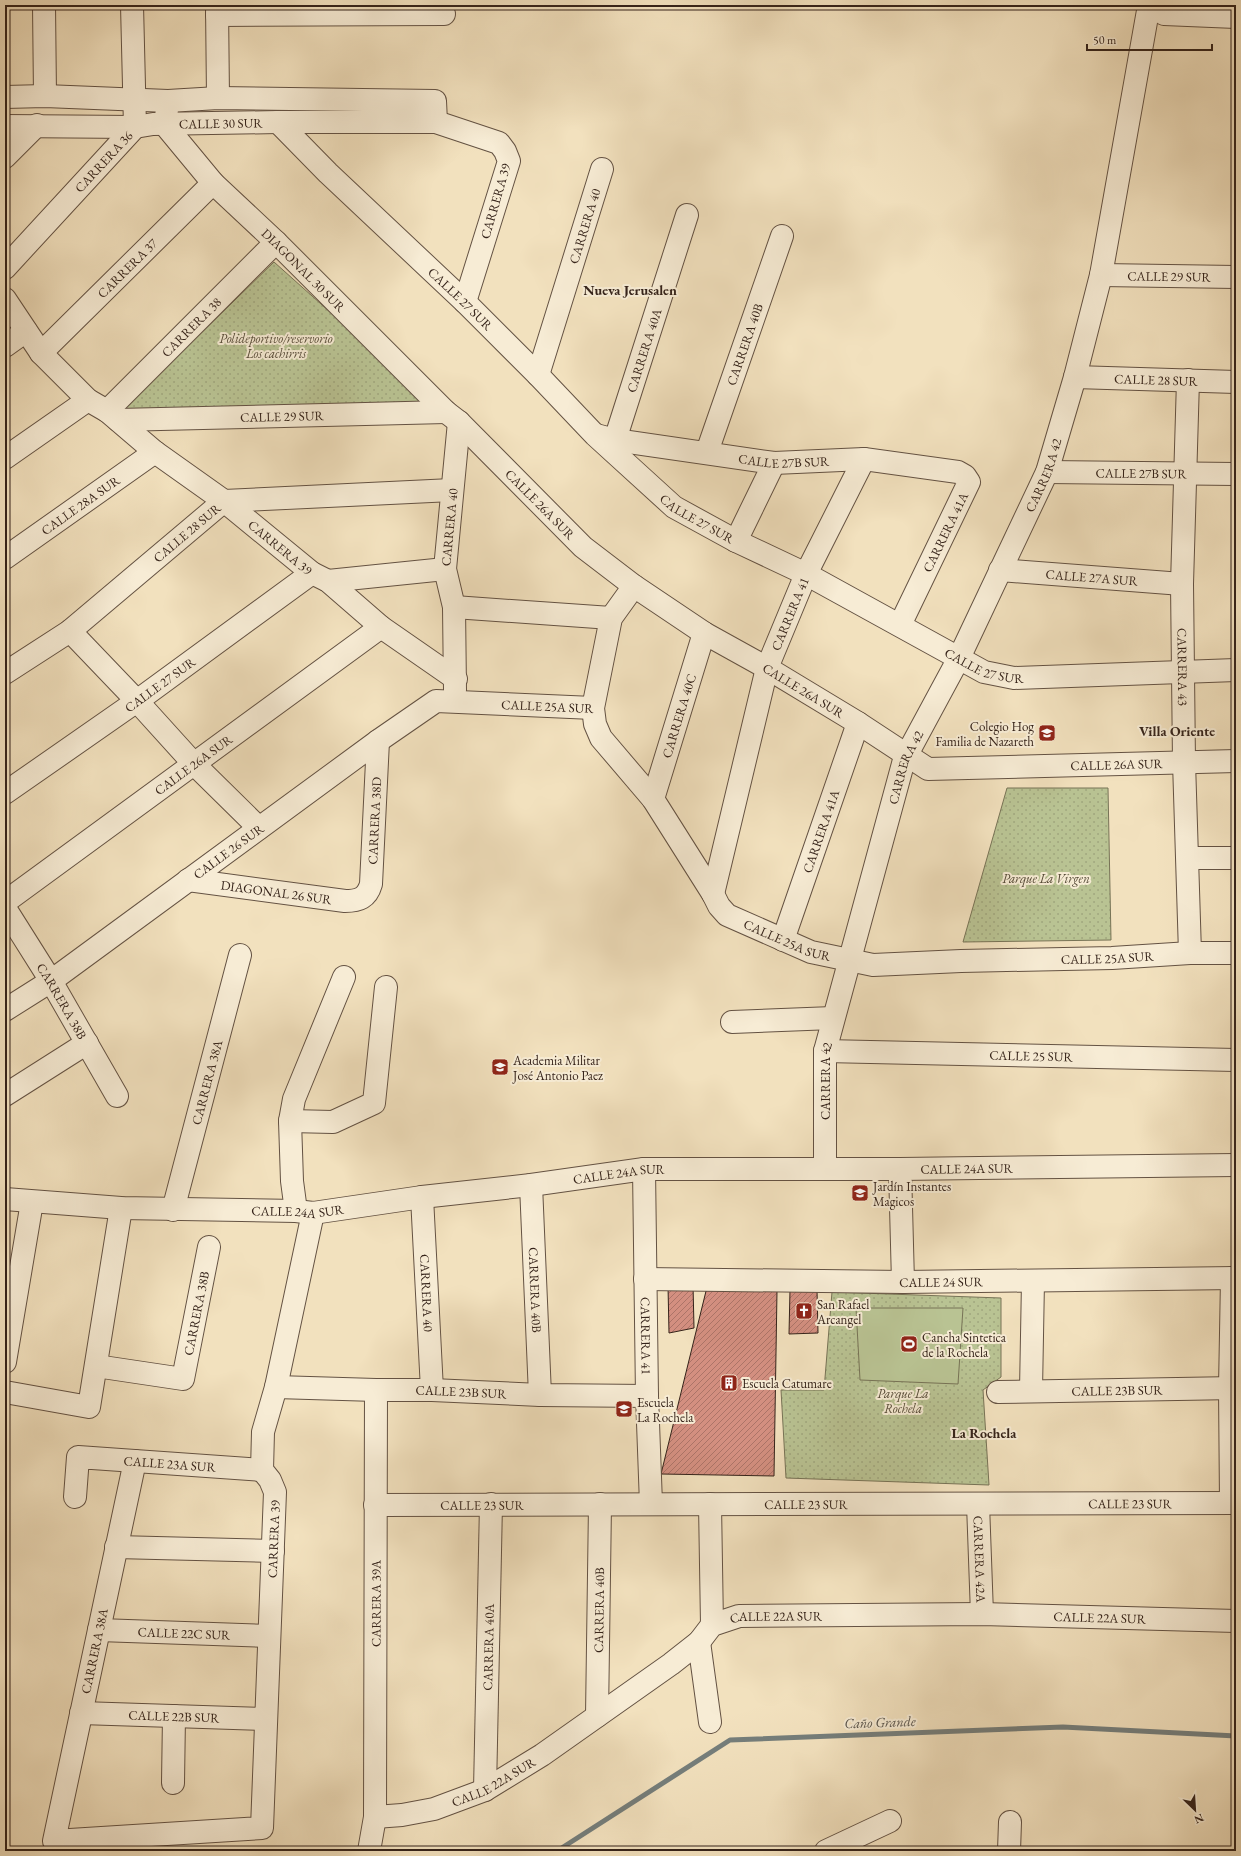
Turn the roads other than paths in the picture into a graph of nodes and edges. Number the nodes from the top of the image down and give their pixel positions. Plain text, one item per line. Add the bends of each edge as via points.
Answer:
1 (44, 5) edge
2 (132, 5) edge
3 (217, 10) edge
4 (1156, 10) edge
5 (444, 14) dead end
6 (1236, 17) edge
7 (45, 96) junction
8 (5, 97) edge
9 (218, 98) junction
10 (134, 100) junction
11 (168, 101) junction
12 (436, 112) junction
13 (278, 122) junction
14 (165, 124) junction
15 (37, 125) junction
16 (5, 126) edge
17 (135, 127) junction
18 (5, 157) edge
19 (602, 169) dead end
20 (213, 183) junction
21 (687, 215) dead end
22 (782, 236) dead end
23 (276, 242) junction
24 (5, 268) edge
25 (1101, 275) junction
26 (1236, 278) edge
27 (5, 299) edge
28 (464, 302) junction
29 (26, 331) junction
30 (5, 346) edge
31 (41, 353) junction
32 (538, 375) junction
33 (1075, 377) junction
34 (1188, 380) junction
35 (1236, 382) edge
36 (88, 400) junction
37 (112, 416) junction
38 (453, 417) junction
39 (605, 438) junction
40 (155, 452) junction
41 (707, 452) junction
42 (5, 458) edge
43 (864, 460) junction
44 (774, 462) junction
45 (1046, 472) junction
46 (1185, 473) junction
47 (1236, 474) edge
48 (969, 482) joint
49 (452, 490) junction
50 (224, 501) junction
51 (736, 541) junction
52 (5, 558) edge
53 (445, 569) junction
54 (1000, 570) junction
55 (806, 574) junction
56 (320, 577) junction
57 (1182, 584) junction
58 (634, 586) junction
59 (454, 607) junction
60 (611, 618) junction
61 (900, 624) junction
62 (382, 627) junction
63 (70, 631) junction
64 (704, 633) junction
65 (959, 658) junction
66 (767, 668) junction
67 (1236, 670) edge
68 (5, 672) edge
69 (1184, 672) junction
70 (456, 679) junction
71 (137, 701) junction
72 (454, 703) junction
73 (593, 708) junction
74 (858, 723) junction
75 (378, 741) junction
76 (907, 756) junction
77 (1236, 760) edge
78 (1184, 762) junction
79 (194, 764) junction
80 (5, 793) edge
81 (653, 799) junction
82 (259, 828) junction
83 (1188, 858) junction
84 (1236, 858) edge
85 (188, 880) junction
86 (713, 894) junction
87 (364, 897) joint
88 (5, 902) edge
89 (5, 908) edge
90 (783, 940) junction
91 (1190, 953) junction
92 (1236, 953) edge
93 (240, 955) dead end
94 (849, 960) junction
95 (344, 977) dead end
96 (51, 981) junction
97 (386, 986) dead end
98 (5, 1010) edge
99 (834, 1018) junction
100 (732, 1022) dead end
101 (86, 1043) junction
102 (825, 1051) junction
103 (1236, 1060) edge
104 (5, 1095) edge
105 (117, 1096) dead end
106 (290, 1122) junction
107 (1236, 1165) edge
108 (644, 1169) junction
109 (825, 1169) junction
110 (900, 1169) junction
111 (530, 1185) junction
112 (422, 1197) junction
113 (5, 1199) edge
114 (32, 1202) junction
115 (121, 1208) junction
116 (173, 1210) junction
117 (305, 1212) junction
118 (209, 1247) dead end
119 (1234, 1278) edge
120 (645, 1279) junction
121 (1033, 1281) junction
122 (903, 1282) junction
123 (5, 1362) edge
124 (96, 1366) junction
125 (276, 1387) junction
126 (1233, 1388) edge
127 (376, 1390) junction
128 (432, 1390) junction
129 (1031, 1390) junction
130 (5, 1392) edge
131 (998, 1392) dead end
132 (540, 1395) junction
133 (647, 1396) junction
134 (135, 1461) junction
135 (262, 1470) junction
136 (75, 1497) dead end
137 (1233, 1503) edge
138 (491, 1504) junction
139 (600, 1504) junction
140 (651, 1504) junction
141 (710, 1504) junction
142 (978, 1504) junction
143 (376, 1505) junction
144 (116, 1547) junction
145 (273, 1551) junction
146 (982, 1614) junction
147 (1236, 1621) edge
148 (712, 1625) junction
149 (98, 1630) junction
150 (269, 1636) junction
151 (699, 1642) junction
152 (81, 1713) junction
153 (174, 1716) junction
154 (597, 1716) junction
155 (266, 1720) junction
156 (710, 1722) dead end
157 (173, 1783) dead end
158 (485, 1790) junction
159 (375, 1817) junction
160 (890, 1821) dead end
161 (1010, 1822) dead end
162 (262, 1828) joint
163 (369, 1851) edge
164 (826, 1851) edge
165 (1009, 1851) edge

1 - 7 street
2 - 10 street, CARRERA 36
3 - 5 street
3 - 9 street
4 - 6 street
4 - 25 street, CARRERA 42
7 - 8 street, CALLE 30 SUR
7 - 10 street, CALLE 30 SUR
9 - 11 street, CALLE 30 SUR
9 - 12 street, CALLE 30 SUR
10 - 11 street, CALLE 30 SUR
10 - 17 street, CARRERA 36
11 - 14 street
12 - 13 street, CALLE 30 SUR
12 - 28 street, CARRERA 39 via 498,143 509,161
13 - 14 street, CALLE 30 SUR
13 - 28 street, CALLE 27 SUR
14 - 17 street, CALLE 30 SUR
14 - 20 street, DIAGONAL 30 SUR
15 - 16 street, CALLE 30 SUR
15 - 17 street, CALLE 30 SUR
15 - 18 street
17 - 24 street, CARRERA 36
19 - 32 street, CARRERA 40
20 - 23 street, DIAGONAL 30 SUR
20 - 31 street, CARRERA 37
21 - 39 street, CARRERA 40A
22 - 41 street, CARRERA 40B
23 - 37 street, CARRERA 38
23 - 38 street, DIAGONAL 30 SUR
25 - 26 street, CALLE 29 SUR
25 - 33 street, CARRERA 42
27 - 29 street, CARRERA 39
28 - 32 street, CALLE 27 SUR
29 - 30 street
29 - 31 street, CARRERA 39
31 - 36 street, CARRERA 39
32 - 39 street, CALLE 27 SUR
33 - 34 street, CALLE 28 SUR
33 - 45 street, CARRERA 42
34 - 35 street, CALLE 28 SUR
34 - 46 street, CARRERA 43
36 - 37 street, CARRERA 39
36 - 42 street
37 - 38 street, CALLE 29 SUR
37 - 40 street, CARRERA 39
38 - 49 street, CARRERA 40
38 - 58 street, CALLE 26A SUR via 583,547
39 - 41 street, CALLE 27B SUR
39 - 51 street, CALLE 27 SUR via 674,507
40 - 50 street, CARRERA 39
40 - 52 street, CALLE 28A SUR
41 - 44 street, CALLE 27B SUR
43 - 44 street, CALLE 27B SUR
43 - 48 street, CALLE 27B SUR via 958,472
43 - 55 street, CARRERA 41
44 - 51 street
45 - 46 street, CALLE 27B SUR
45 - 54 street, CARRERA 42
46 - 47 street, CALLE 27B SUR
46 - 57 street, CARRERA 43
48 - 61 street, CARRERA 41A
49 - 50 street, CALLE 28 SUR
49 - 53 street, CARRERA 40
50 - 56 street, CARRERA 39
50 - 63 street, CALLE 28 SUR
51 - 55 street, CALLE 27 SUR
53 - 56 street
53 - 59 street, CARRERA 40
54 - 57 street, CALLE 27A SUR
54 - 65 street, CARRERA 42
55 - 61 street, CALLE 27 SUR
55 - 66 street, CARRERA 41
56 - 62 street, CARRERA 39
56 - 71 street, CALLE 27 SUR
57 - 69 street, CARRERA 43
58 - 60 street
58 - 64 street, CALLE 26A SUR
59 - 60 street
59 - 70 street, CARRERA 40
60 - 73 street
61 - 65 street, CALLE 27 SUR
62 - 70 street, CARRERA 39
62 - 79 street, CALLE 26A SUR
63 - 68 street, CALLE 28 SUR
63 - 71 street
64 - 66 street, CALLE 26A SUR
64 - 81 street, CARRERA 40C
65 - 69 street, CALLE 27 SUR via 984,672 1014,678
65 - 76 street, CARRERA 42
66 - 74 street, CALLE 26A SUR
66 - 86 street, CARRERA 41
67 - 69 street, CALLE 27 SUR
69 - 78 street, CARRERA 43
70 - 72 street, CARRERA 40
71 - 79 street
71 - 80 street, CALLE 27 SUR
72 - 73 street, CALLE 25A SUR
72 - 75 street, CALLE 26 SUR via 436,702
73 - 81 street, CALLE 25A SUR via 595,724 601,738
74 - 76 street, CALLE 26A SUR
74 - 90 street, CARRERA 41A
75 - 82 street, CALLE 26 SUR
75 - 87 street, CARRERA 38D via 371,884 369,892
76 - 78 street, CALLE 26A SUR via 928,769
76 - 94 street, CARRERA 42
77 - 78 street, CALLE 26A SUR
78 - 83 street, CARRERA 43
79 - 82 street
79 - 88 street, CALLE 26A SUR
81 - 86 street, CALLE 25A SUR
82 - 85 street, CALLE 26 SUR
83 - 84 street
83 - 91 street, CARRERA 43
85 - 87 street, DIAGONAL 26 SUR via 345,901 357,901
85 - 96 street, CALLE 26 SUR
86 - 90 street, CALLE 25A SUR via 727,915
89 - 96 street, CARRERA 38B
90 - 94 street, CALLE 25A SUR via 811,952
91 - 92 street, CALLE 25A SUR
91 - 94 street, CALLE 25A SUR via 1112,958 961,960 873,965
93 - 116 street, CARRERA 38A
94 - 99 street, CARRERA 42
95 - 106 street via 294,1100
96 - 98 street, CALLE 26 SUR
96 - 101 street, CARRERA 38B
97 - 106 street via 374,1102 333,1122
99 - 100 street
99 - 102 street, CARRERA 42
101 - 104 street
101 - 105 street, CARRERA 38B
102 - 103 street, CALLE 25 SUR
102 - 109 street, CARRERA 42
106 - 117 street via 292,1180
107 - 110 street, CALLE 24A SUR
108 - 109 street, CALLE 24A SUR
108 - 111 street, CALLE 24A SUR
108 - 120 street, CARRERA 41
109 - 110 street, CALLE 24A SUR
110 - 122 street
111 - 112 street, CALLE 24A SUR
111 - 132 street, CARRERA 40B
112 - 117 street, CALLE 24A SUR
112 - 128 street, CARRERA 40
113 - 114 street, CALLE 24A SUR
114 - 115 street, CALLE 24A SUR
114 - 123 street
115 - 116 street, CALLE 24A SUR
115 - 124 street
116 - 117 street, CALLE 24A SUR
117 - 125 street
118 - 124 street, CARRERA 38B via 183,1379
119 - 121 street, CALLE 24 SUR
119 - 126 street
120 - 122 street, CALLE 24 SUR
120 - 133 street, CARRERA 41
121 - 122 street, CALLE 24 SUR
121 - 129 street
124 - 130 street via 89,1407
125 - 127 street, CALLE 23B SUR
125 - 135 street via 263,1432
126 - 129 street, CALLE 23B SUR
126 - 137 street
127 - 128 street, CALLE 23B SUR
127 - 143 street, CARRERA 39A
128 - 132 street, CALLE 23B SUR
129 - 131 street, CALLE 23B SUR
132 - 133 street, CALLE 23B SUR
133 - 140 street, CARRERA 41
134 - 135 street, CALLE 23A SUR
134 - 136 street, CALLE 23A SUR via 78,1457
134 - 144 street, CARRERA 38A
135 - 145 street, CARRERA 39 via 275,1492
137 - 142 street, CALLE 23 SUR
138 - 139 street, CALLE 23 SUR
138 - 143 street, CALLE 23 SUR
138 - 158 street, CARRERA 40A
139 - 140 street, CALLE 23 SUR
139 - 154 street, CARRERA 40B
140 - 141 street, CALLE 23 SUR
141 - 142 street, CALLE 23 SUR
141 - 148 street
142 - 146 street, CARRERA 42A
143 - 159 street, CARRERA 39A
144 - 145 street
144 - 149 street, CARRERA 38A
145 - 150 street, CARRERA 39
146 - 147 street, CALLE 22A SUR
146 - 148 street, CALLE 22A SUR via 739,1616
148 - 151 street, CALLE 22A SUR
149 - 150 street, CALLE 22C SUR
149 - 152 street, CARRERA 38A
150 - 155 street, CARRERA 39
151 - 154 street, CALLE 22A SUR
151 - 156 street
152 - 153 street, CALLE 22B SUR
152 - 162 street, CARRERA 38A via 54,1841
153 - 155 street, CALLE 22B SUR
153 - 157 street
154 - 158 street, CALLE 22A SUR via 542,1755
155 - 162 street, CARRERA 39
158 - 159 street, CALLE 22A SUR via 434,1809
159 - 163 street, CARRERA 39A
160 - 164 street
161 - 165 street

